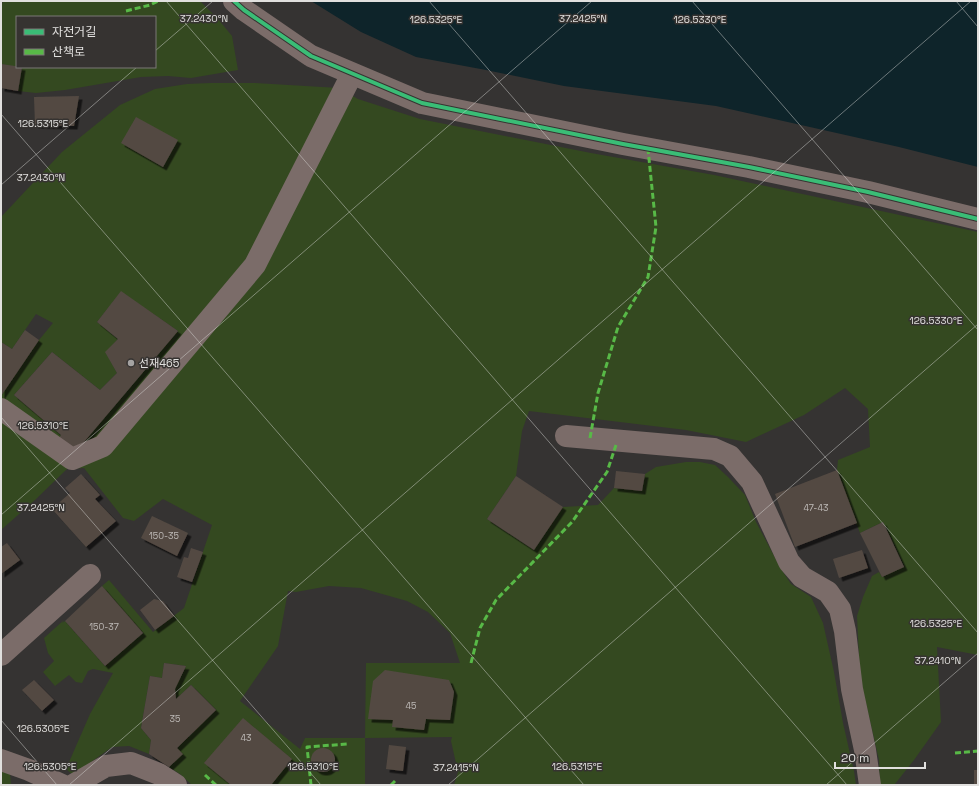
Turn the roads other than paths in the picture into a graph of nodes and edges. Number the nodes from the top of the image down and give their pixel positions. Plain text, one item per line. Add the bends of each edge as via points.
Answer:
1 (234, 1) edge
2 (352, 74) junction
3 (978, 218) edge
4 (1, 409) edge
5 (566, 436) dead end
6 (90, 575) dead end
7 (1, 655) edge
8 (1, 760) edge
9 (62, 785) edge
10 (74, 785) edge
11 (176, 785) edge
12 (870, 785) edge

1 - 2 street via 311,56
2 - 3 street via 422,103 756,168
2 - 4 street via 255,265 103,446 72,459
5 - 12 street via 714,449 730,456 752,482 789,562 802,577 828,592 840,609
6 - 7 street
8 - 9 street
10 - 11 street via 106,766 131,763 159,774

